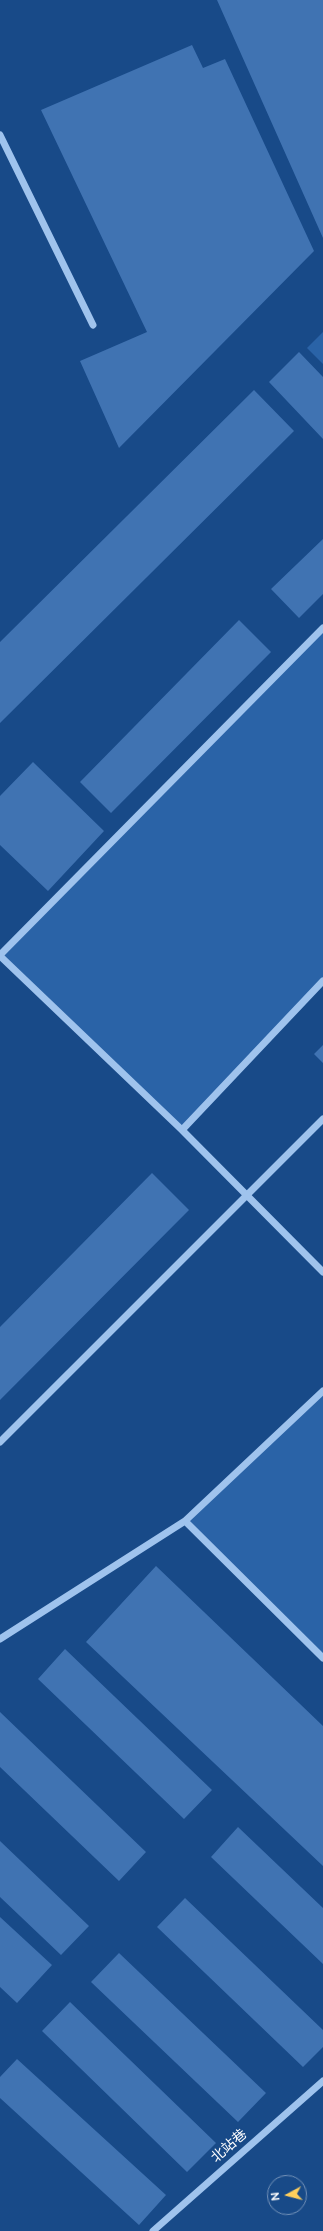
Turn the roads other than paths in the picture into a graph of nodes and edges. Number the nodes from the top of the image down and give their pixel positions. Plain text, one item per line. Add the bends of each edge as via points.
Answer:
1 (0, 135) edge
2 (93, 325) dead end
3 (323, 628) edge
4 (0, 955) edge
5 (323, 981) edge
6 (323, 1119) edge
7 (182, 1130) junction
8 (247, 1195) junction
9 (323, 1272) edge
10 (323, 1391) edge
11 (0, 1442) edge
12 (185, 1521) junction
13 (0, 1639) edge
14 (323, 1658) edge
15 (323, 2082) edge
16 (153, 2231) edge

1 - 2 street
3 - 4 street
4 - 7 street
5 - 7 street
6 - 8 street
7 - 8 street
8 - 9 street
8 - 11 street
10 - 12 street
12 - 13 street
12 - 14 street
15 - 16 street, 北站巷

